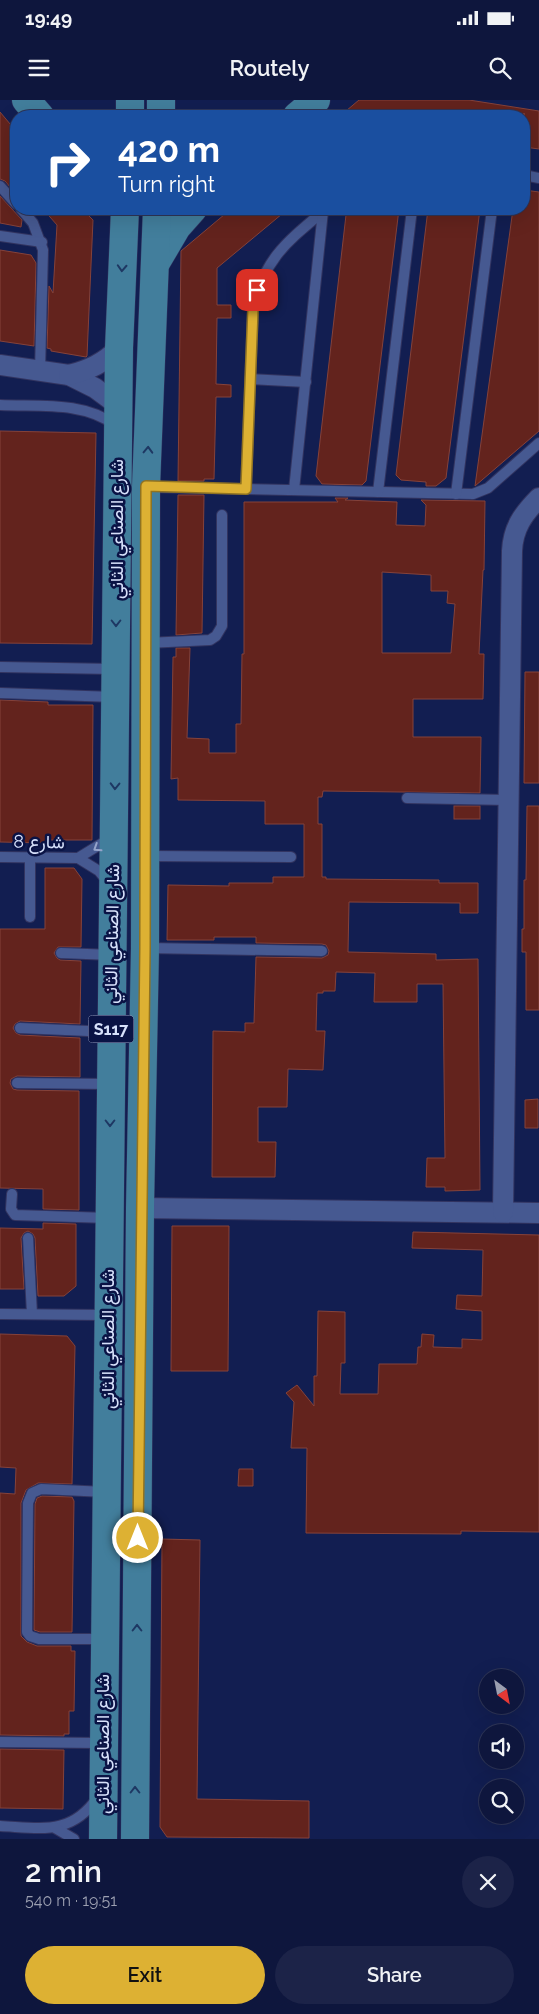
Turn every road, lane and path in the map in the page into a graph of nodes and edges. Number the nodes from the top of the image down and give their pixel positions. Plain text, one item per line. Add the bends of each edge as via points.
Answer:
1 (26, 100) edge
2 (316, 100) edge
3 (35, 110) edge
4 (304, 110) edge
5 (0, 186) edge
6 (10, 197) edge
7 (26, 215) edge
8 (122, 215) edge
9 (157, 215) edge
10 (187, 215) edge
11 (319, 215) edge
12 (324, 215) edge
13 (411, 215) edge
14 (491, 215) edge
15 (0, 236) edge
16 (42, 242) junction
17 (154, 267) junction
18 (119, 348) junction
19 (0, 365) edge
20 (40, 371) junction
21 (69, 375) junction
22 (250, 379) junction
23 (306, 382) junction
24 (0, 404) edge
25 (118, 416) junction
26 (539, 443) edge
27 (146, 486) junction
28 (246, 489) junction
29 (294, 490) junction
30 (378, 492) junction
31 (456, 494) junction
32 (539, 498) edge
33 (222, 515) dead end
34 (146, 643) junction
35 (0, 667) edge
36 (116, 670) junction
37 (0, 693) edge
38 (116, 697) junction
39 (407, 798) dead end
40 (508, 800) junction
41 (114, 835) junction
42 (145, 856) junction
43 (290, 856) dead end
44 (0, 857) edge
45 (30, 858) junction
46 (78, 858) junction
47 (114, 889) junction
48 (30, 917) dead end
49 (145, 948) junction
50 (322, 951) dead end
51 (61, 953) dead end
52 (112, 955) junction
53 (20, 1028) dead end
54 (111, 1032) junction
55 (18, 1082) dead end
56 (110, 1084) junction
57 (12, 1194) dead end
58 (140, 1208) junction
59 (503, 1212) junction
60 (539, 1213) edge
61 (109, 1218) junction
62 (28, 1238) dead end
63 (0, 1314) edge
64 (32, 1314) junction
65 (108, 1315) junction
66 (107, 1492) junction
67 (104, 1639) junction
68 (0, 1742) edge
69 (103, 1743) junction
70 (103, 1790) junction
71 (0, 1826) edge
72 (55, 1828) junction
73 (138, 1836) edge
74 (74, 1839) edge
75 (103, 1839) edge

1 - 3 main road
2 - 4 main road
5 - 6 lane
7 - 16 lane
8 -> 18 main road, شارع الصناعي الثاني / S117
9 - 17 main road, شارع الصناعي الثاني / S117
10 - 17 main road via 177,226
11 - 22 lane via 289,240 261,280 253,309
12 - 23 lane
13 - 30 lane
14 - 31 lane
15 - 16 lane
16 - 20 lane
27 -> 17 main road, شارع الصناعي الثاني / S117
18 - 21 street via 92,368
18 - 25 main road, شارع الصناعي الثاني / S117
19 - 20 street
20 - 21 street
21 - 25 street via 95,388
22 - 23 lane
22 - 28 lane
23 - 29 lane
24 - 25 lane via 80,409 100,416
25 -> 36 main road, شارع الصناعي الثاني / S117
26 - 31 lane via 488,488 473,494
27 - 28 lane
27 - 34 main road, شارع الصناعي الثاني / S117
28 - 29 lane
29 - 30 lane
30 - 31 lane
32 - 40 street via 520,519 512,540
33 - 34 lane via 222,626 210,640
34 - 42 main road, شارع الصناعي الثاني / S117
35 - 36 lane
36 - 38 main road, شارع الصناعي الثاني / S117
37 - 38 lane
38 -> 41 main road, شارع الصناعي الثاني / S117
39 - 40 lane
40 - 59 street
41 -> 46 lane, شارع 8
41 - 47 main road, شارع الصناعي الثاني / S117
42 - 43 lane
42 - 49 main road, شارع الصناعي الثاني / S117
44 - 45 lane, شارع 8
45 - 46 lane, شارع 8
45 - 48 lane
46 - 47 lane, شارع 8 via 99,871
47 - 52 main road, شارع الصناعي الثاني / S117
49 - 50 lane
49 - 58 main road, شارع الصناعي الثاني / S117
51 - 52 lane
52 - 54 main road, شارع الصناعي الثاني / S117
53 - 54 lane
54 - 56 main road, شارع الصناعي الثاني / S117
55 - 56 lane
56 -> 61 main road, شارع الصناعي الثاني / S117
57 - 61 lane via 11,1210 15,1215
58 - 59 street
73 -> 58 main road, شارع الصناعي الثاني / S117
59 - 60 street
61 - 65 main road, شارع الصناعي الثاني / S117
62 - 64 lane
63 - 64 lane
64 - 65 lane
65 - 66 main road, شارع الصناعي الثاني / S117
66 - 67 main road, شارع الصناعي الثاني / S117
66 - 67 lane via 41,1489 32,1493 28,1503 27,1632 39,1639
67 - 69 main road, شارع الصناعي الثاني / S117
68 - 69 lane
69 - 70 main road, شارع الصناعي الثاني / S117
70 - 72 lane via 83,1814
70 - 75 main road, شارع الصناعي الثاني / S117
71 - 72 lane
72 - 74 lane

